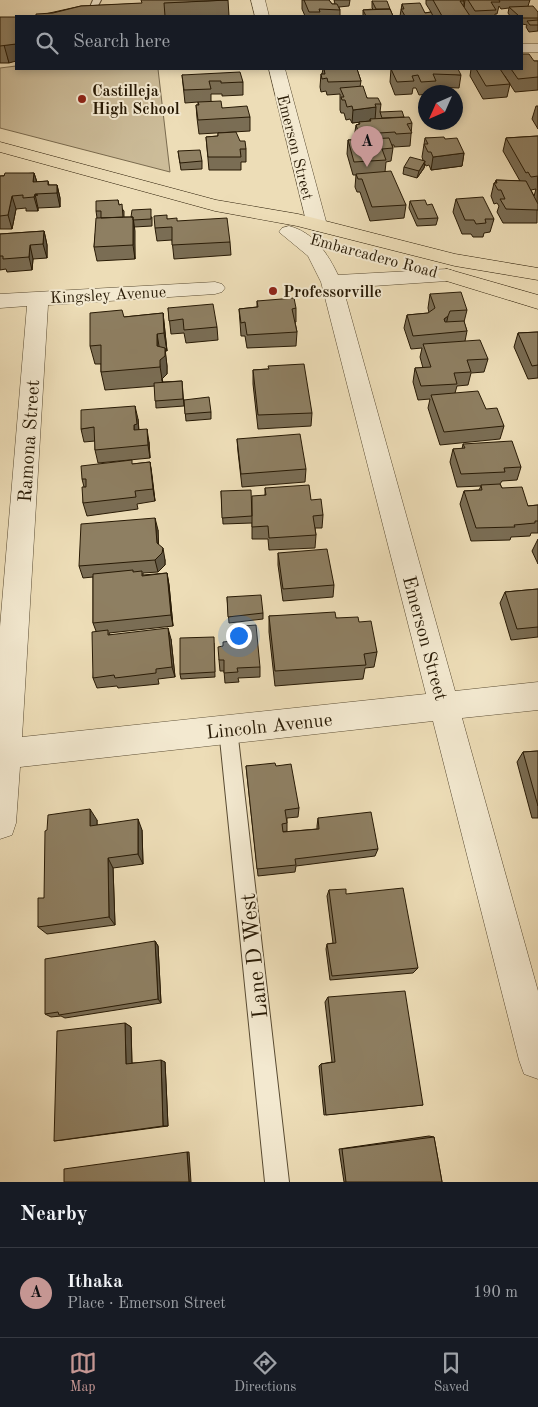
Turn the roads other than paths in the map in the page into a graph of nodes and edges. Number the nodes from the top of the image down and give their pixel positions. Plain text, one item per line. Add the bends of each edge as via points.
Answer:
1 (97, 0) edge
2 (258, 0) edge
3 (84, 15) edge
4 (262, 15) edge
5 (523, 48) edge
6 (538, 48) edge
7 (276, 70) edge
8 (0, 147) edge
9 (214, 205) junction
10 (316, 225) junction
11 (290, 232) junction
12 (538, 258) edge
13 (451, 267) junction
14 (538, 274) edge
15 (331, 282) junction
16 (216, 288) dead end
17 (538, 291) edge
18 (38, 298) junction
19 (0, 301) edge
20 (538, 302) edge
21 (538, 696) edge
22 (444, 706) junction
23 (228, 729) junction
24 (2, 754) edge
25 (0, 823) edge
26 (538, 1060) edge
27 (277, 1182) edge

1 - 3 lane via 94,8
2 - 4 street
5 - 6 street
7 - 10 street, Emerson Street
8 - 9 main road, Embarcadero Road
9 - 10 main road, Embarcadero Road
9 - 11 main road, Embarcadero Road
10 - 13 main road, Embarcadero Road
11 - 13 main road, Embarcadero Road
11 - 15 street, Emerson Street via 312,247
12 - 13 main road
13 - 14 main road, Embarcadero Road
13 - 15 street
13 - 17 main road, Embarcadero Road
13 - 20 main road
15 - 22 street, Emerson Street
16 - 18 street, Kingsley Avenue
18 - 19 street, Kingsley Avenue
18 - 24 street, Ramona Street
21 - 22 street, Lincoln Avenue
22 - 23 street, Lincoln Avenue
22 - 26 street, Emerson Street
23 - 24 street, Lincoln Avenue
23 - 27 lane, Lane D West
24 - 25 street, Ramona Street

